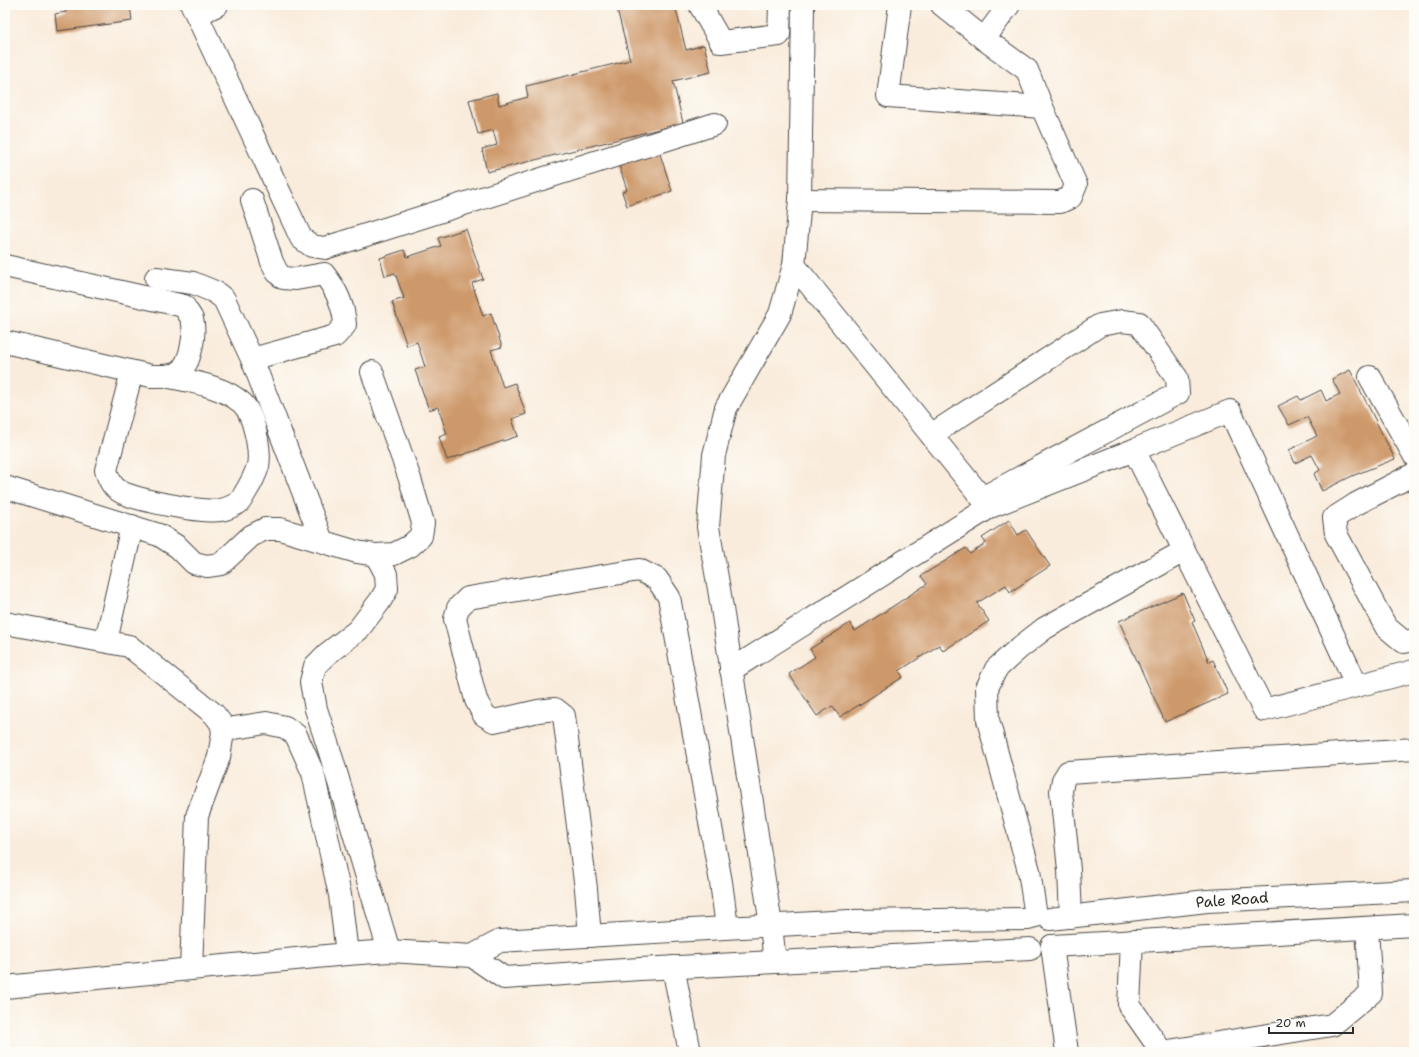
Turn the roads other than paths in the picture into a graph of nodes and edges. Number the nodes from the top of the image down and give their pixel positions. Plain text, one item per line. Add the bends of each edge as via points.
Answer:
1 (217, 5) edge
2 (700, 5) edge
3 (780, 5) edge
4 (803, 5) edge
5 (900, 5) edge
6 (942, 5) edge
7 (1008, 5) edge
8 (194, 10) edge
9 (984, 39) junction
10 (1042, 107) junction
11 (715, 124) dead end
12 (252, 200) dead end
13 (800, 200) junction
14 (794, 265) junction
15 (5, 266) edge
16 (156, 278) dead end
17 (5, 342) edge
18 (252, 359) junction
19 (132, 372) junction
20 (372, 372) dead end
21 (166, 376) junction
22 (1370, 377) dead end
23 (931, 435) junction
24 (1134, 450) junction
25 (1414, 455) edge
26 (1414, 474) edge
27 (5, 487) edge
28 (132, 526) junction
29 (322, 541) junction
30 (1184, 551) junction
31 (376, 555) junction
32 (5, 623) edge
33 (1414, 640) edge
34 (106, 641) junction
35 (731, 670) junction
36 (1414, 671) edge
37 (1357, 686) junction
38 (223, 732) junction
39 (1414, 749) edge
40 (1414, 891) edge
41 (1046, 917) junction
42 (771, 925) junction
43 (1414, 925) edge
44 (727, 927) junction
45 (1367, 928) junction
46 (590, 936) junction
47 (1132, 941) junction
48 (1052, 946) junction
49 (1030, 949) junction
50 (389, 951) junction
51 (347, 954) junction
52 (472, 956) junction
53 (775, 962) junction
54 (673, 968) junction
55 (191, 969) junction
56 (5, 987) edge
57 (690, 1052) edge
58 (1067, 1052) edge

1 - 8 street
2 - 3 street via 721,42 779,35
4 - 13 street
5 - 10 street via 888,96
6 - 9 street
7 - 9 street
8 - 11 street via 301,238 312,246 325,248
9 - 10 street via 1027,70
10 - 13 street via 1076,185 1071,197 1060,202
12 - 18 street via 277,272 283,278 296,280 324,274 332,284 344,311 345,325 335,336
13 - 14 street
14 - 23 street
14 - 35 street via 780,314 726,408 714,455 708,527
15 - 21 street via 184,306 192,319 192,348 187,362 178,373
16 - 18 street via 193,283 224,299
17 - 19 street
18 - 29 street
19 - 21 street
19 - 21 street via 106,470 109,481 117,490 135,497 199,510 222,510 239,502 251,484 258,465 257,445 250,413 242,404 217,389
20 - 31 street via 423,523 421,536 410,546 394,554
22 - 25 street
23 - 23 street via 1100,325 1122,321 1139,323 1177,378 1178,393 982,498
24 - 30 street
24 - 35 street via 990,507
24 - 37 street via 1230,411
26 - 33 street via 1334,518 1336,534 1386,627 1404,642
27 - 28 street
28 - 29 street via 159,535 178,547 194,563 208,566 221,564 251,536 265,529 280,529
28 - 34 street
29 - 31 street
30 - 37 street via 1264,710
30 - 41 street via 1045,628 996,669 987,688 988,720 1029,871
31 - 50 street via 386,574 387,588 380,602 358,630 315,666 311,682 316,709
32 - 34 street
34 - 38 street via 129,646 214,714 221,723
35 - 42 street
36 - 37 street
38 - 51 street via 266,723 285,727 296,735 313,773 340,895
38 - 55 street via 219,757 197,816
39 - 41 street via 1068,772 1061,791 1069,870
40 - 41 street, Pale Road via 1207,901
41 - 42 street, Pale Road
41 - 48 street via 1054,924 1057,935
41 - 49 street via 1023,924 1020,935 1025,946
42 - 44 street, Pale Road
42 - 53 street
43 - 45 street
44 - 46 street, Pale Road
44 - 46 street via 669,597 657,579 639,570 468,598 458,608 455,619 476,700 484,716 494,721 555,708 564,716
45 - 47 street
45 - 47 street via 1371,992 1332,1025 1162,1052 1129,1005
46 - 52 street, Pale Road via 500,941
47 - 48 street
48 - 49 street via 1042,951
48 - 58 street
49 - 53 street
50 - 51 street
50 - 52 street
51 - 55 street
52 - 54 street via 504,978
53 - 54 street
54 - 57 street
55 - 56 street

